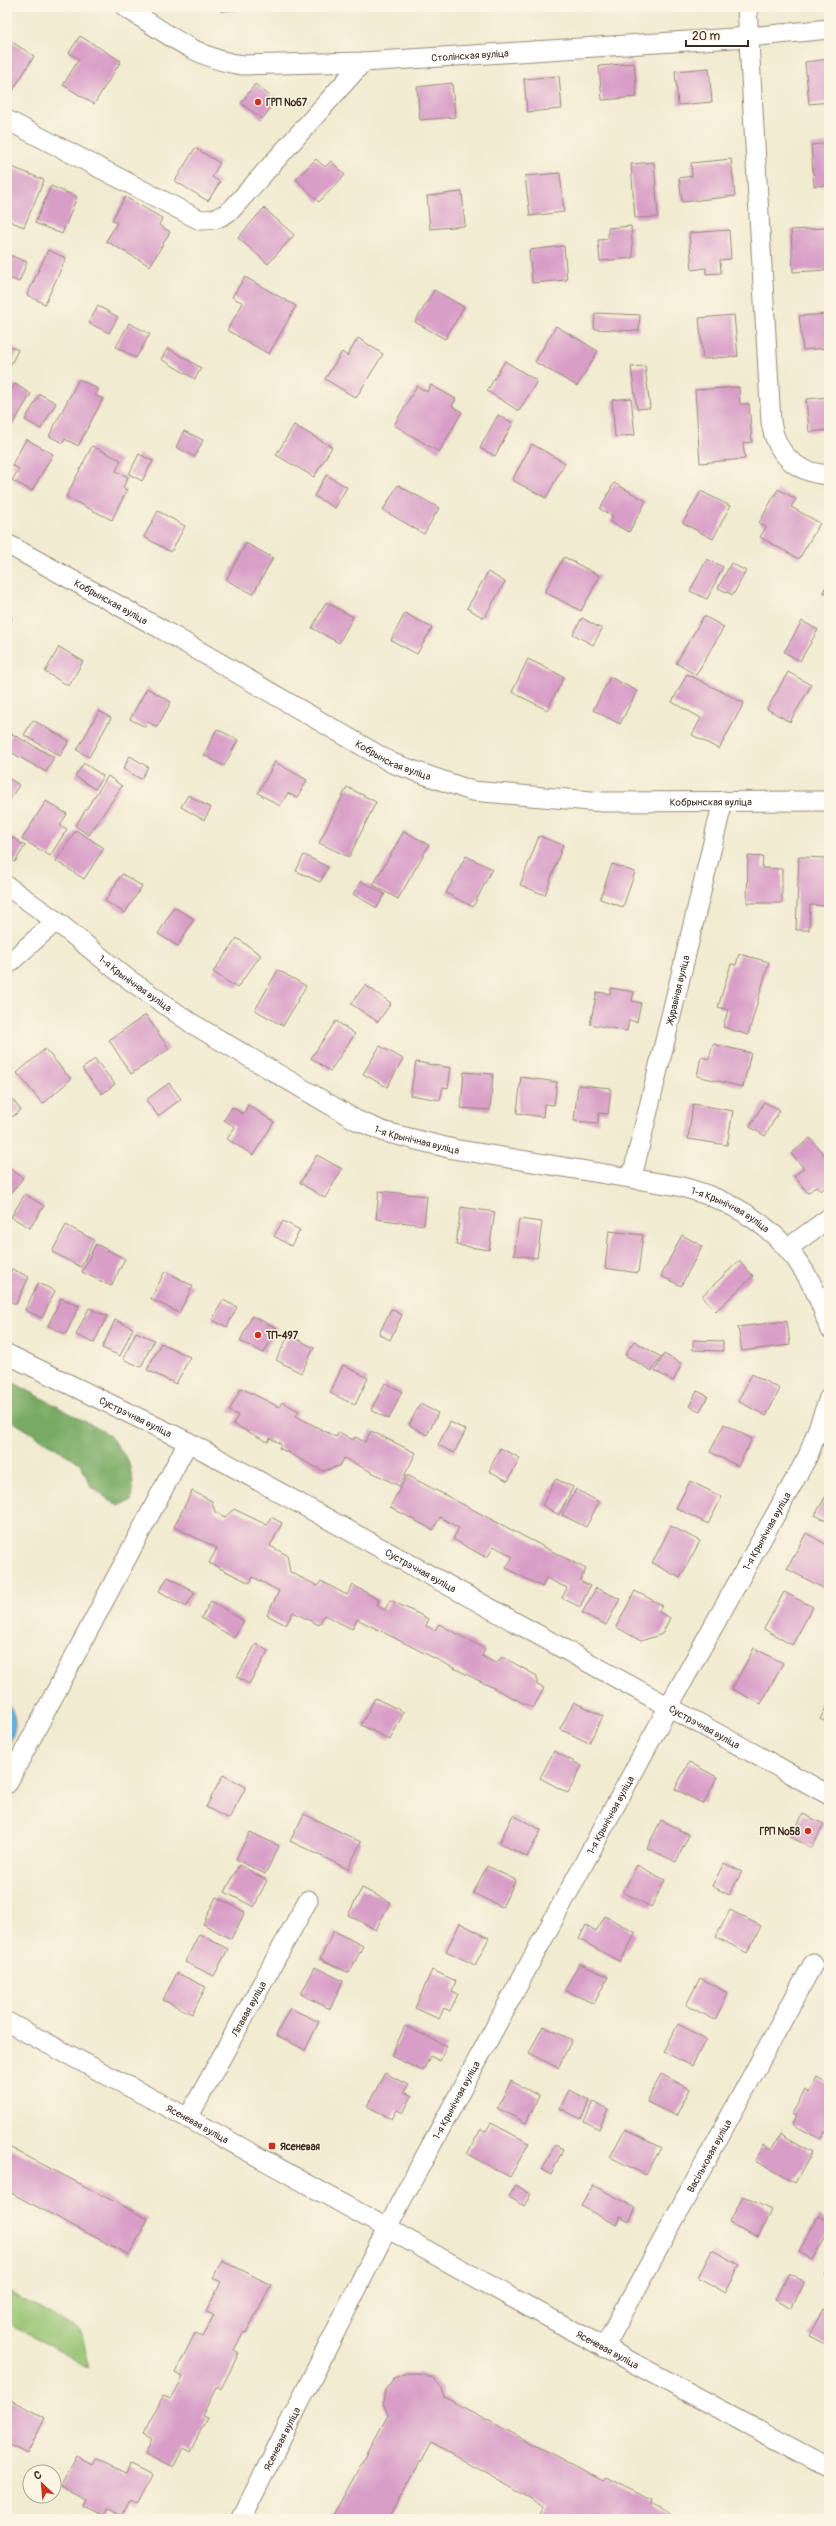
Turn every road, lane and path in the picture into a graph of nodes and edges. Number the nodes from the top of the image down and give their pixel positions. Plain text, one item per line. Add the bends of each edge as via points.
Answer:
1 (125, 7) edge
2 (747, 7) edge
3 (829, 29) edge
4 (749, 37) junction
5 (363, 62) junction
6 (7, 120) edge
7 (829, 475) edge
8 (7, 544) edge
9 (723, 801) junction
10 (829, 801) edge
11 (7, 886) edge
12 (56, 922) junction
13 (7, 965) edge
14 (632, 1177) junction
15 (829, 1218) edge
16 (788, 1248) junction
17 (829, 1328) edge
18 (7, 1354) edge
19 (829, 1398) edge
20 (188, 1442) junction
21 (669, 1706) junction
22 (7, 1784) edge
23 (829, 1795) edge
24 (308, 1900) dead end
25 (813, 1964) dead end
26 (7, 2022) edge
27 (188, 2118) junction
28 (386, 2229) junction
29 (604, 2348) junction
30 (828, 2464) edge
31 (241, 2519) edge

1 - 5 street, Столінская вуліца via 195,51 226,63 264,65
2 - 4 street
3 - 4 street, Столінская вуліца
4 - 5 street, Столінская вуліца
4 - 7 street via 771,427 776,444 790,462 812,473
5 - 6 street via 232,208 222,217 213,220 200,220
8 - 9 street, Кобрынская вуліца via 163,630 392,763 421,775 472,792 603,802
9 - 10 street, Кобрынская вуліца
9 - 14 street, Журавіная вуліца
11 - 12 street, 1-я Крынічная вуліца
12 - 13 street
12 - 14 street, 1-я Крынічная вуліца via 124,976 191,1023 356,1120 385,1132 453,1149
14 - 16 street, 1-я Крынічная вуліца via 700,1191 725,1201 757,1218
15 - 16 street
16 - 17 street, 1-я Крынічная вуліца via 816,1291
18 - 20 street, Сустрэчная вуліца
19 - 21 street, 1-я Крынічная вуліца via 808,1456
20 - 21 street, Сустрэчная вуліца
20 - 22 street
21 - 23 street, Сустрэчная вуліца
21 - 28 street, 1-я Крынічная вуліца
24 - 27 street, Ліпавая вуліца
25 - 29 street, Васільковая вуліца
26 - 27 street, Ясеневая вуліца
27 - 28 street, Ясеневая вуліца
28 - 29 street, Ясеневая вуліца
28 - 31 street, Ясеневая вуліца
29 - 30 street, Ясеневая вуліца

